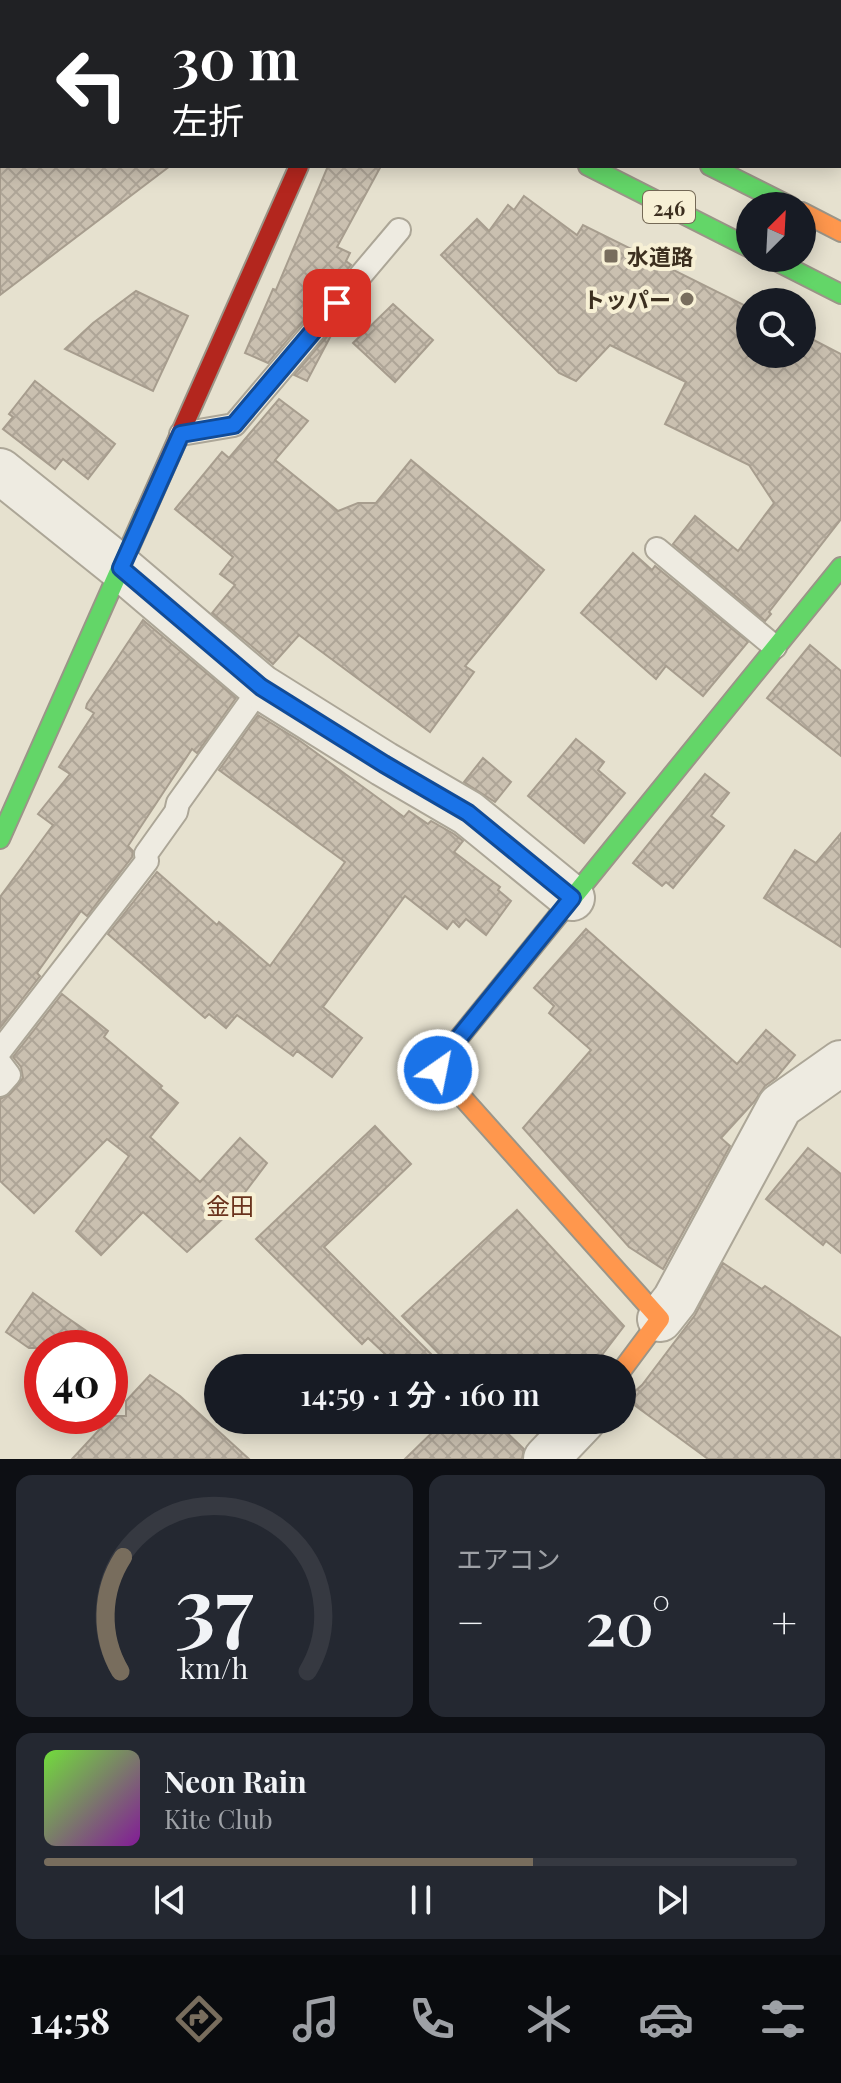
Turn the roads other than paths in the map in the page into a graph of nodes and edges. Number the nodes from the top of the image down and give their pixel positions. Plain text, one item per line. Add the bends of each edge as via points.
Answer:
1 (298, 168) edge
2 (592, 168) edge
3 (714, 168) edge
4 (762, 192) edge
5 (816, 219) edge
6 (399, 230) dead end
7 (841, 232) edge
8 (736, 241) edge
9 (798, 272) edge
10 (841, 294) edge
11 (181, 434) junction
12 (0, 471) edge
13 (657, 549) dead end
14 (121, 568) junction
15 (836, 582) edge
16 (775, 647) junction
17 (261, 687) junction
18 (0, 839) edge
19 (572, 898) junction
20 (0, 1051) edge
21 (0, 1063) edge
22 (841, 1063) edge
23 (0, 1085) edge
24 (660, 1319) junction
25 (634, 1354) edge
26 (570, 1434) edge
27 (546, 1459) edge

1 - 11 main road
2 - 8 main road, 246
3 - 4 main road, 246
5 - 7 main road
6 - 11 lane via 234,425
9 - 10 main road
11 - 14 main road
12 - 14 street
13 - 16 lane
14 - 17 street
14 - 18 main road
15 - 16 main road
16 - 19 main road
17 - 19 street via 468,813
17 - 20 lane via 178,803 146,854 147,861
19 - 24 main road via 438,1070
21 - 23 lane via 9,1075
22 - 24 street via 780,1106
24 - 25 main road
26 - 27 street

